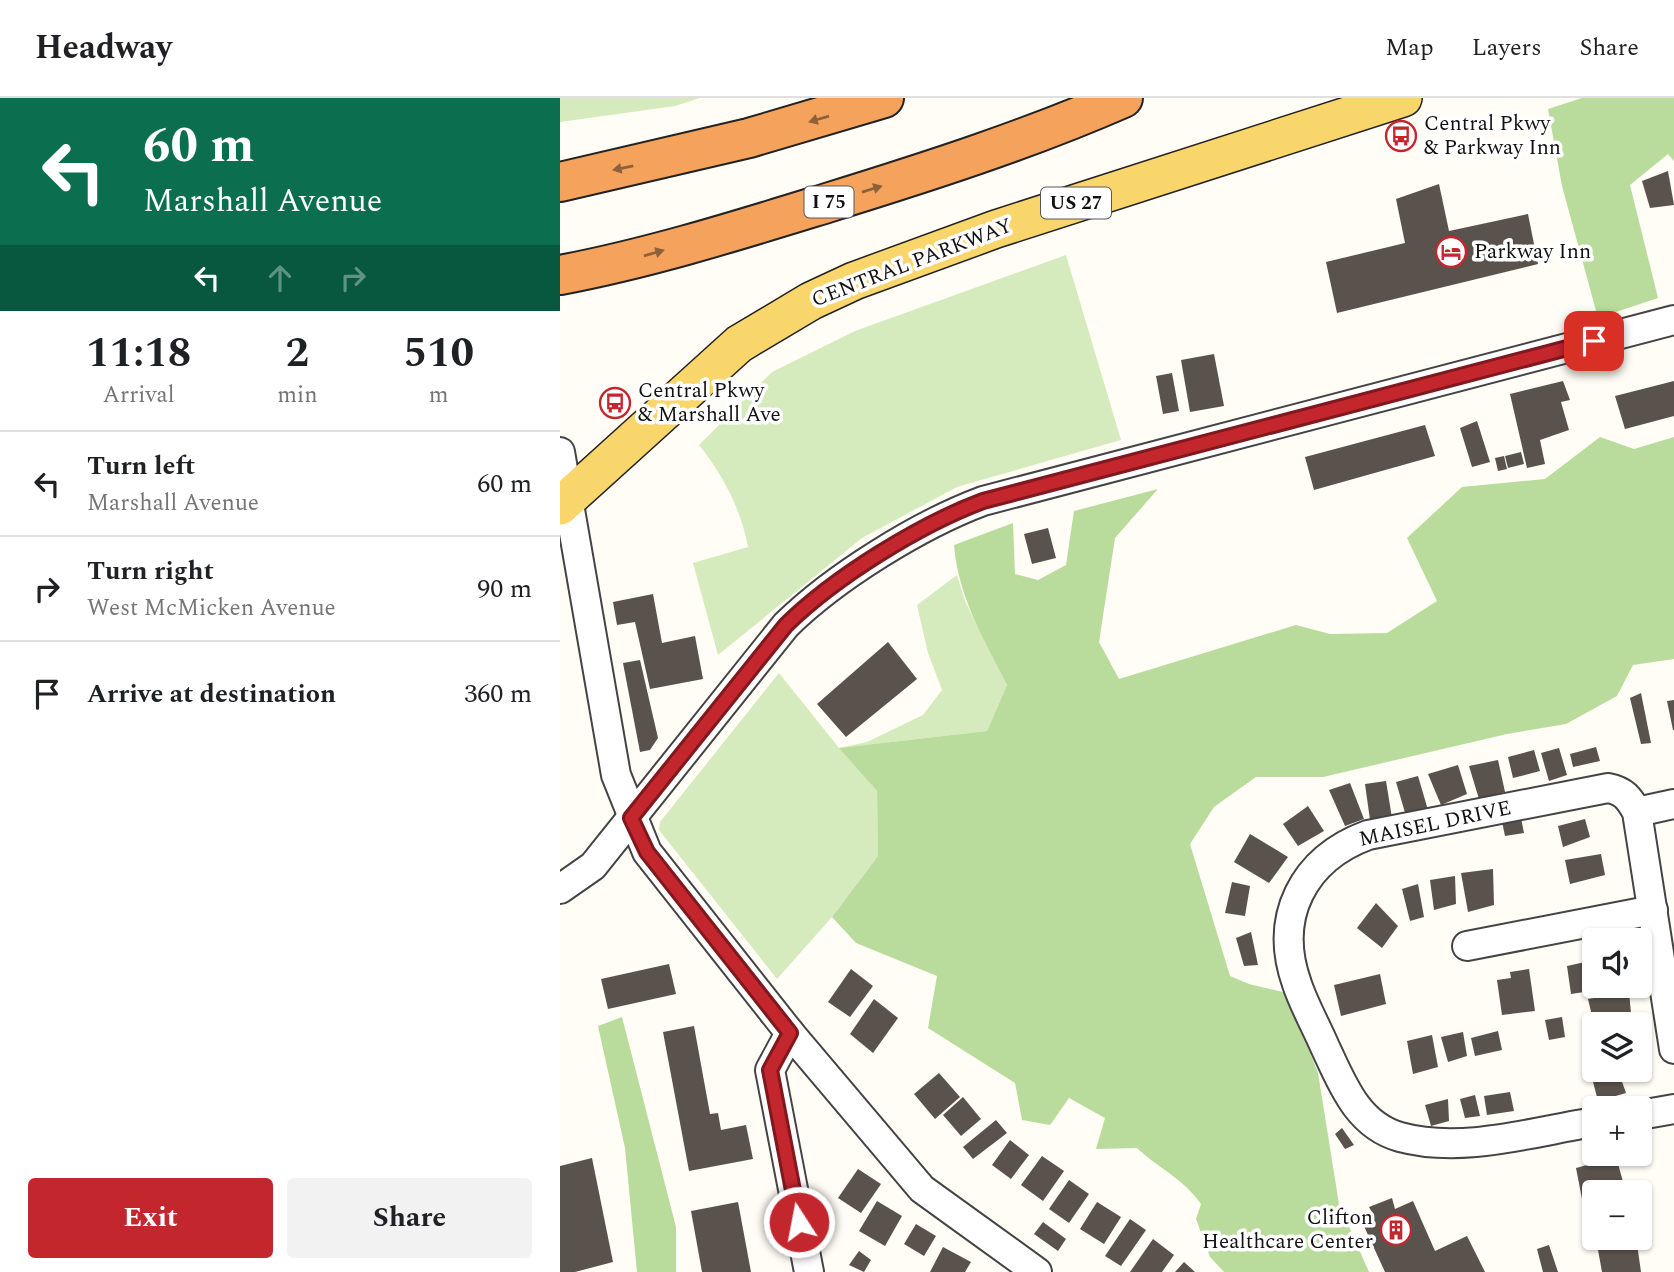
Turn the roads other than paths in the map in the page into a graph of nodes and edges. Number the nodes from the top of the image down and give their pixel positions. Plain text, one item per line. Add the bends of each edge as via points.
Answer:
1 (790, 98) edge
2 (884, 98) edge
3 (1123, 98) edge
4 (1403, 98) edge
5 (673, 157) junction
6 (566, 181) edge
7 (574, 272) edge
8 (1674, 320) edge
9 (560, 452) edge
10 (565, 502) edge
11 (1674, 804) edge
12 (1637, 811) junction
13 (631, 818) junction
14 (560, 889) edge
15 (1653, 910) junction
16 (1466, 946) dead end
17 (790, 1033) junction
18 (1674, 1049) edge
19 (1674, 1109) edge
20 (1652, 1113) edge
21 (1582, 1124) edge
22 (809, 1272) edge
23 (1037, 1272) edge

1 - 5 highway
2 -> 5 highway
7 -> 3 highway, I 75 via 885,185 1068,122
4 - 10 main road, CENTRAL PARKWAY / US 27 via 996,229 811,301 739,344
5 -> 6 highway
8 - 13 street via 950,513 814,598 786,625
9 - 10 street
10 - 13 street via 616,775
11 - 12 street
12 - 15 street
12 - 21 street, MAISEL DRIVE via 1628,796 1608,788 1368,835 1332,852 1305,880 1291,916 1289,936 1297,985 1347,1094 1361,1114 1398,1137 1449,1145
13 - 14 street via 593,866
13 - 17 street via 647,852
15 - 16 street
15 - 18 street
17 - 22 street via 770,1070
17 - 23 street via 922,1189
19 - 20 street

